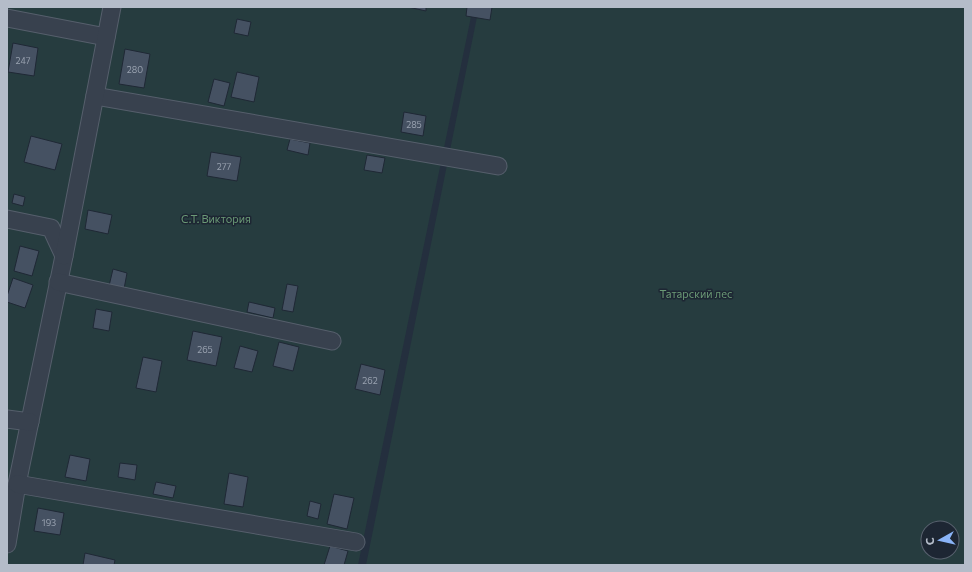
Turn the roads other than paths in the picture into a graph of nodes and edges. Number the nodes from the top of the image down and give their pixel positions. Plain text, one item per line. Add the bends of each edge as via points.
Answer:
1 (112, 7) edge
2 (7, 18) edge
3 (106, 37) junction
4 (95, 96) junction
5 (498, 166) dead end
6 (7, 219) edge
7 (64, 256) junction
8 (58, 282) junction
9 (332, 341) dead end
10 (7, 418) edge
11 (30, 422) junction
12 (17, 484) junction
13 (356, 542) dead end
14 (7, 544) edge

1 - 3 street
2 - 3 street
3 - 4 street
4 - 5 street
4 - 7 street
6 - 7 street via 51,228
7 - 8 street
8 - 9 street
8 - 11 street
10 - 11 street
11 - 12 street
12 - 13 street
12 - 14 street

